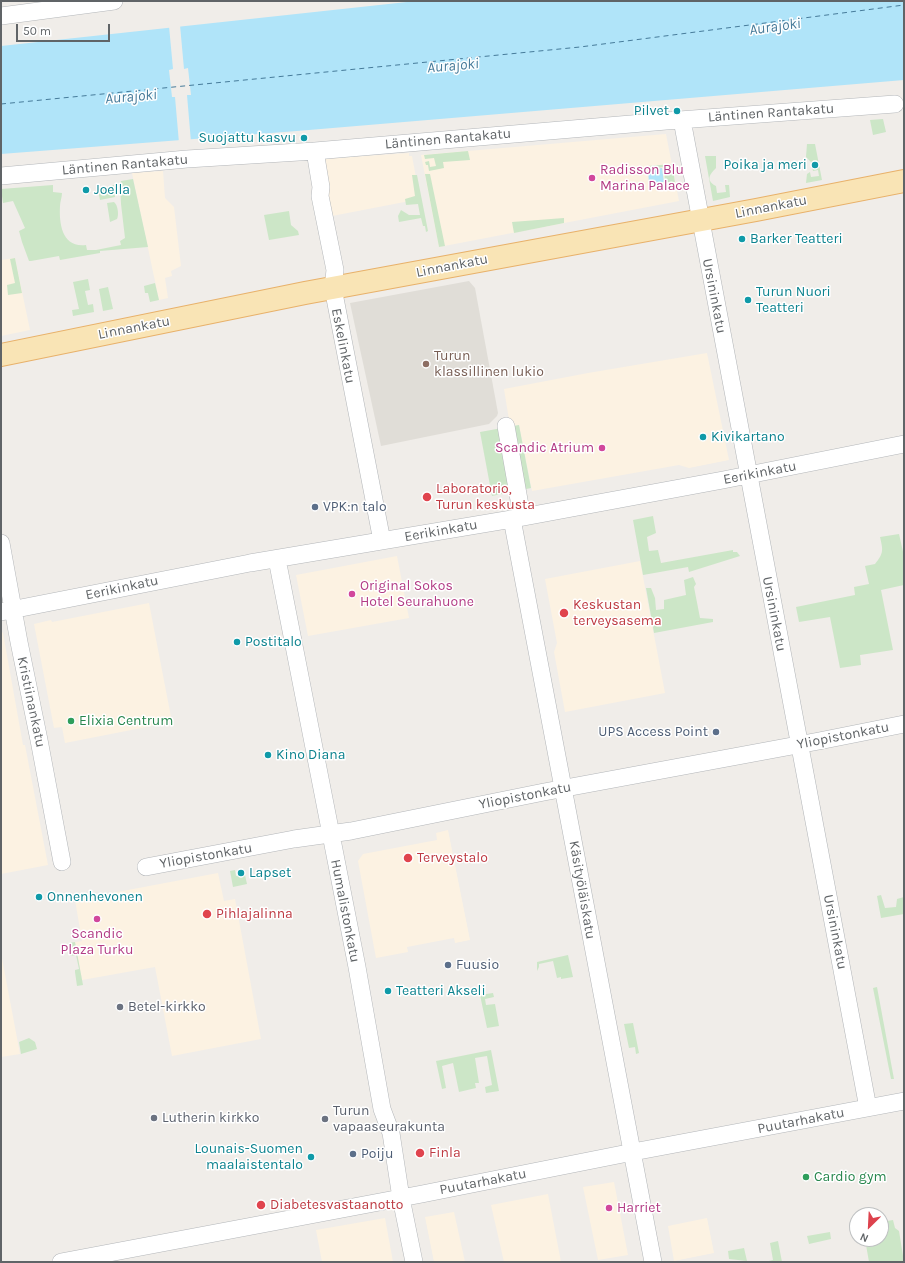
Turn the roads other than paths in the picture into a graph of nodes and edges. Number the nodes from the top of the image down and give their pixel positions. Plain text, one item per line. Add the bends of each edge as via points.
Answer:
1 (114, 1) edge
2 (1, 16) edge
3 (895, 104) dead end
4 (682, 120) junction
5 (315, 151) junction
6 (1, 176) edge
7 (904, 182) edge
8 (700, 220) junction
9 (333, 288) junction
10 (1, 355) edge
11 (506, 426) dead end
12 (904, 444) edge
13 (748, 475) junction
14 (517, 518) junction
15 (382, 541) junction
16 (1, 542) edge
17 (277, 559) junction
18 (8, 611) edge
19 (904, 724) edge
20 (799, 745) junction
21 (563, 789) junction
22 (330, 834) junction
23 (62, 862) dead end
24 (146, 867) dead end
25 (904, 1102) edge
26 (868, 1108) junction
27 (633, 1152) junction
28 (401, 1198) junction
29 (62, 1262) edge
30 (414, 1262) edge
31 (653, 1262) edge

1 - 2 street
3 - 4 street, Läntinen Rantakatu
4 - 5 street, Läntinen Rantakatu
4 - 8 street, Ursininkatu
5 - 6 street, Läntinen Rantakatu via 187,159
5 - 9 street, Eskelinkatu via 320,196 335,270
7 - 8 main road, Linnankatu
8 - 9 main road, Linnankatu
8 - 13 street, Ursininkatu
9 - 10 main road, Linnankatu
9 - 15 street, Eskelinkatu
11 - 14 street, Käsityöläiskatu
12 - 13 street, Eerikinkatu
13 - 14 street, Eerikinkatu
13 - 20 street, Ursininkatu
14 - 15 street, Eerikinkatu
14 - 21 street, Käsityöläiskatu
15 - 17 street, Eerikinkatu
16 - 18 street, Kristiinankatu
17 - 18 street, Eerikinkatu
17 - 22 street, Humalistonkatu
18 - 23 street, Kristiinankatu via 19,642
19 - 20 street, Yliopistonkatu
20 - 21 street, Yliopistonkatu
20 - 26 street, Ursininkatu
21 - 22 street, Yliopistonkatu
21 - 27 street, Käsityöläiskatu
22 - 24 street, Yliopistonkatu
22 - 28 street, Humalistonkatu via 382,1109 391,1133
25 - 26 street, Puutarhakatu
26 - 27 street, Puutarhakatu
27 - 28 street, Puutarhakatu
27 - 31 street, Käsityöläiskatu
28 - 29 street, Puutarhakatu
28 - 30 street, Humalistonkatu

